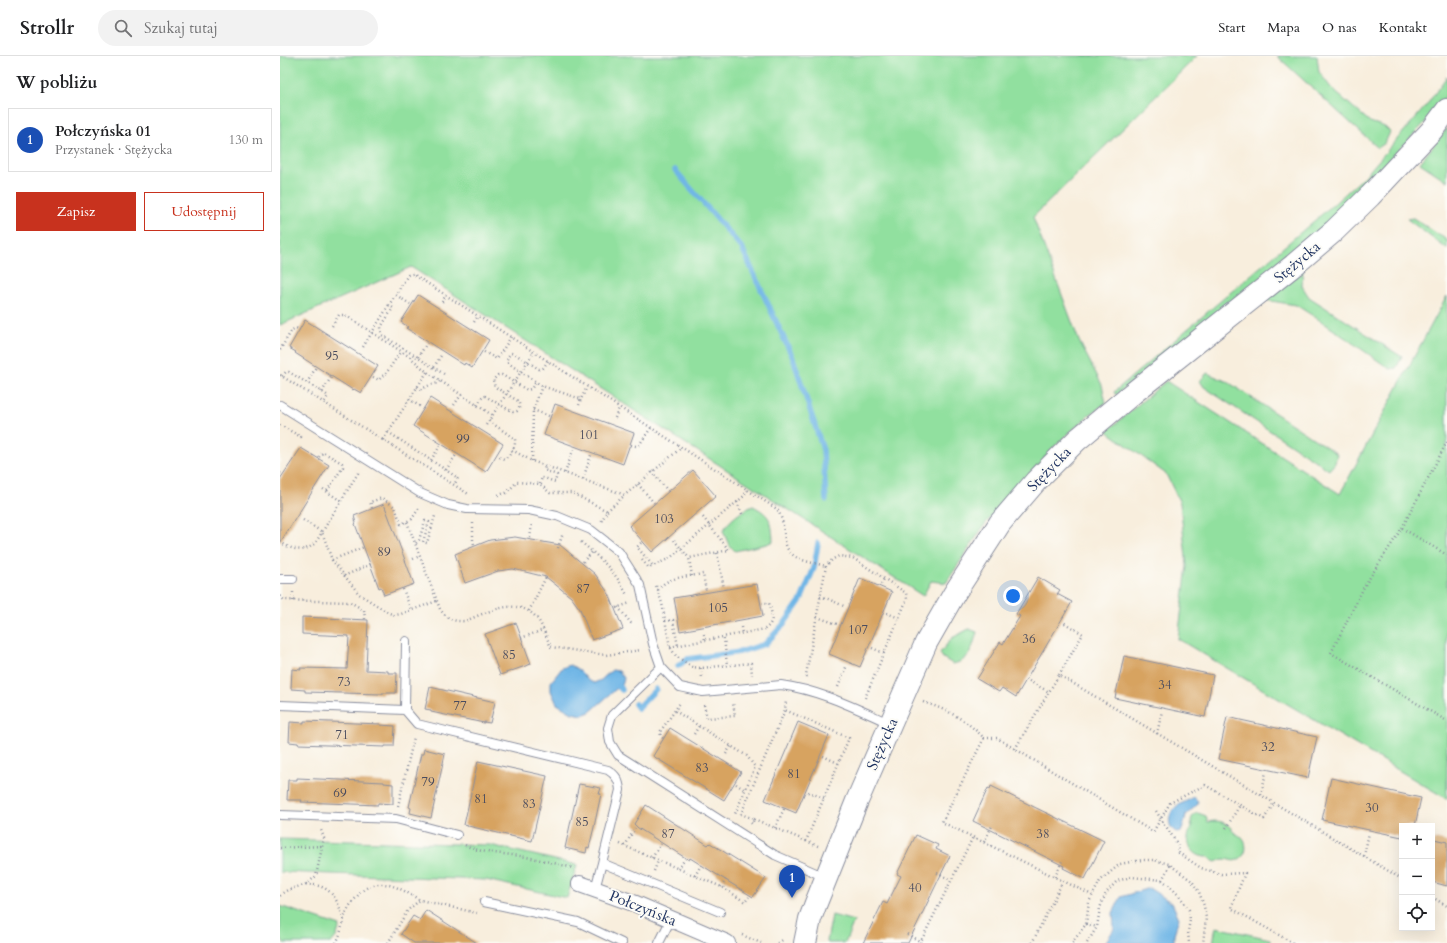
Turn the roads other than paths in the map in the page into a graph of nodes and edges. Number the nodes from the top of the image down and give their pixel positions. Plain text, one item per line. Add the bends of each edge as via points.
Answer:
1 (1447, 110) edge
2 (280, 405) edge
3 (280, 579) edge
4 (293, 579) dead end
5 (406, 640) dead end
6 (661, 666) junction
7 (280, 705) edge
8 (405, 710) junction
9 (891, 724) junction
10 (280, 815) edge
11 (457, 835) road end
12 (602, 863) junction
13 (826, 877) junction
14 (588, 886) joint
15 (484, 902) road end
16 (720, 912) dead end
17 (671, 919) junction
18 (622, 943) edge
19 (659, 943) edge
20 (727, 943) edge
21 (805, 943) edge

1 - 9 street, Stężycka via 1432,130 1334,231 1088,430 1036,481 1000,523 954,594 926,643
2 - 6 lane via 420,493 448,505 467,509 529,510 557,516 591,530 619,552 640,585 653,644
3 - 4 lane
5 - 8 lane
6 - 9 lane via 680,687 703,692 781,685 793,687 811,691
6 - 13 lane via 612,715 608,728 610,742 618,755 775,855
7 - 8 lane
8 - 12 lane via 417,724 608,770 614,774 619,781 620,790
9 - 13 street, Stężycka
10 - 11 lane via 396,819
12 - 14 lane
12 - 16 lane
13 - 21 street, Stężycka via 810,920
14 - 17 street, Połczyńska
15 - 18 lane via 578,922
17 - 19 lane
17 - 20 street, Połczyńska

